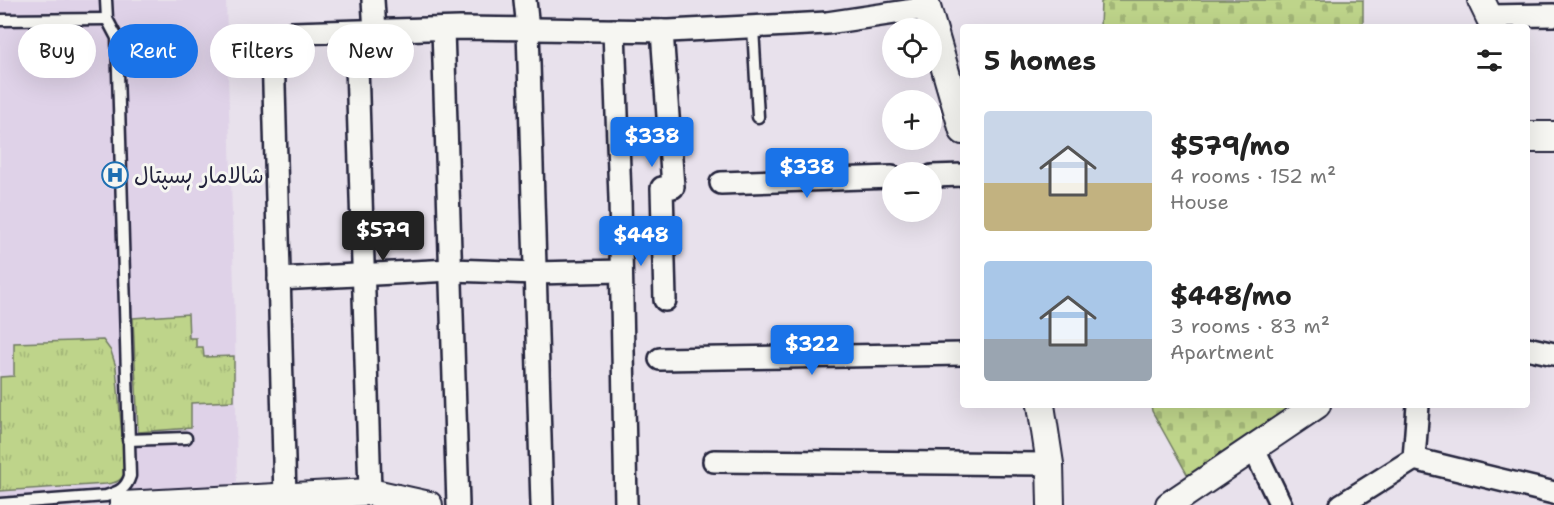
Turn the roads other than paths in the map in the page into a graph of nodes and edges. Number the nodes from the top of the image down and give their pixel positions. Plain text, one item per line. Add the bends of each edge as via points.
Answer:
1 (106, 0) edge
2 (374, 0) edge
3 (525, 0) edge
4 (927, 4) edge
5 (1489, 14) edge
6 (1554, 15) edge
7 (107, 19) junction
8 (0, 20) edge
9 (368, 24) edge
10 (753, 27) junction
11 (443, 29) junction
12 (528, 29) junction
13 (414, 30) edge
14 (614, 30) junction
15 (662, 31) junction
16 (327, 33) edge
17 (366, 78) edge
18 (758, 117) dead end
19 (960, 120) edge
20 (1554, 136) edge
21 (1530, 137) edge
22 (960, 175) edge
23 (942, 176) edge
24 (882, 177) edge
25 (721, 183) dead end
26 (451, 270) junction
27 (621, 271) junction
28 (536, 273) junction
29 (364, 274) junction
30 (279, 279) junction
31 (665, 300) dead end
32 (1530, 349) edge
33 (960, 354) edge
34 (1554, 354) edge
35 (660, 360) dead end
36 (1041, 408) edge
37 (1313, 408) edge
38 (1418, 408) edge
39 (186, 438) dead end
40 (128, 440) junction
41 (1254, 449) junction
42 (1414, 459) junction
43 (714, 461) dead end
44 (1050, 464) junction
45 (370, 492) junction
46 (1554, 493) edge
47 (285, 497) junction
48 (0, 504) edge
49 (123, 505) edge
50 (429, 505) edge
51 (458, 505) edge
52 (542, 505) edge
53 (626, 505) edge
54 (1051, 505) edge
55 (1169, 505) edge
56 (1281, 505) edge
57 (1341, 505) edge

1 - 7 lane
2 - 9 street
3 - 12 street
4 - 10 street via 827,23
4 - 19 street
5 - 6 street
7 - 8 lane
7 - 40 lane via 117,38
10 - 15 street
10 - 18 lane
11 - 12 street
11 - 13 street
11 - 26 street
12 - 14 street
12 - 28 street
14 - 15 street
14 - 27 street
15 - 31 street via 673,187 662,188
16 - 30 street via 285,34 279,36 273,49
17 - 29 street
20 - 21 main road
22 - 23 street
24 - 25 street
26 - 28 street
26 - 29 street
26 - 51 street
27 - 28 street
27 - 53 street
28 - 52 street
29 - 30 street
29 - 45 street
30 - 47 street
32 - 34 street
33 - 35 street
36 - 44 street
37 - 41 street
38 - 42 street
39 - 40 lane
40 - 48 lane via 130,476 120,491 106,496
41 - 55 street
41 - 56 street
42 - 46 street
42 - 57 street
43 - 44 street
44 - 54 street
45 - 47 street
45 - 50 street
47 - 49 street

